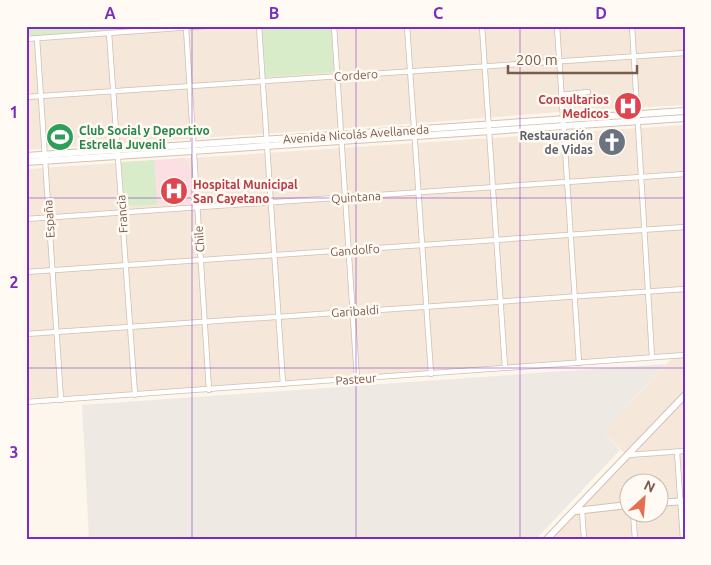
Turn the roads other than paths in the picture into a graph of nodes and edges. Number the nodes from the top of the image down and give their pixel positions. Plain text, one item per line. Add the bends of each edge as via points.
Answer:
1 (206, 26) edge
2 (259, 26) edge
3 (334, 26) edge
4 (407, 26) edge
5 (482, 26) edge
6 (557, 26) edge
7 (632, 26) edge
8 (186, 28) junction
9 (109, 33) junction
10 (37, 38) junction
11 (26, 39) edge
12 (685, 53) edge
13 (634, 56) junction
14 (559, 61) junction
15 (484, 66) junction
16 (410, 71) junction
17 (337, 76) junction
18 (262, 81) junction
19 (190, 86) junction
20 (114, 91) junction
21 (588, 92) dead end
22 (561, 95) junction
23 (41, 96) junction
24 (26, 97) edge
25 (685, 111) edge
26 (638, 118) junction
27 (685, 118) edge
28 (563, 123) junction
29 (489, 128) junction
30 (414, 133) junction
31 (341, 138) junction
32 (267, 143) junction
33 (194, 148) junction
34 (118, 153) junction
35 (26, 156) edge
36 (45, 158) junction
37 (26, 162) edge
38 (685, 174) edge
39 (641, 177) junction
40 (567, 182) junction
41 (492, 187) junction
42 (418, 192) junction
43 (345, 198) junction
44 (271, 203) junction
45 (197, 208) junction
46 (122, 213) junction
47 (49, 218) junction
48 (26, 219) edge
49 (685, 227) edge
50 (644, 230) junction
51 (570, 235) junction
52 (496, 240) junction
53 (422, 245) junction
54 (348, 250) junction
55 (274, 255) junction
56 (201, 260) junction
57 (126, 266) junction
58 (52, 271) junction
59 (26, 272) edge
60 (685, 289) edge
61 (648, 292) junction
62 (575, 296) junction
63 (500, 302) junction
64 (426, 306) junction
65 (352, 312) junction
66 (279, 316) junction
67 (205, 321) junction
68 (131, 326) junction
69 (56, 332) junction
70 (26, 334) edge
71 (685, 355) edge
72 (652, 357) junction
73 (579, 363) junction
74 (505, 368) junction
75 (431, 374) junction
76 (357, 379) junction
77 (283, 384) junction
78 (209, 390) junction
79 (136, 395) junction
80 (685, 395) edge
81 (61, 400) junction
82 (26, 402) edge
83 (685, 402) edge
84 (676, 403) junction
85 (685, 451) edge
86 (677, 452) junction
87 (626, 455) junction
88 (682, 501) edge
89 (668, 502) edge
90 (618, 506) edge
91 (578, 510) junction
92 (634, 522) edge
93 (547, 539) edge
94 (584, 539) edge
95 (635, 539) edge
96 (683, 539) edge

1 - 8 street
2 - 18 street
3 - 17 street
4 - 16 street
5 - 15 street
6 - 14 street
7 - 13 street
8 - 9 street
8 - 19 street, Chile
9 - 10 street
9 - 20 street, Francia
10 - 11 street
10 - 23 street, España
12 - 13 street, Cordero
13 - 14 street, Cordero
13 - 26 street
14 - 15 street, Cordero
14 - 22 street
15 - 16 street, Cordero
15 - 29 street
16 - 17 street, Cordero
16 - 30 street
17 - 18 street, Cordero
17 - 31 street
18 - 19 street, Cordero
18 - 32 street
19 - 20 street, Cordero
19 - 33 street, Chile
20 - 23 street, Cordero
20 - 34 street, Francia
21 - 22 street
22 - 28 street
23 - 24 street, Cordero
23 - 36 street, España
25 - 26 main road, Avenida Nicolás Avellaneda
26 - 27 main road, Avenida Nicolás Avellaneda
26 - 28 main road, Avenida Nicolás Avellaneda
26 - 39 street
28 - 29 main road, Avenida Nicolás Avellaneda
28 - 40 street
29 - 30 main road, Avenida Nicolás Avellaneda
29 - 41 street
30 - 31 main road, Avenida Nicolás Avellaneda
30 - 42 street
31 - 32 main road, Avenida Nicolás Avellaneda
31 - 43 street
32 - 33 main road, Avenida Nicolás Avellaneda
32 - 44 street
33 - 34 main road, Avenida Nicolás Avellaneda
33 - 45 street, Chile
34 - 36 main road, Avenida Nicolás Avellaneda
34 - 46 street, Francia
35 - 36 main road, Avenida Nicolás Avellaneda
36 - 37 main road, Avenida Nicolás Avellaneda
36 - 47 street, España
38 - 39 street, Quintana
39 - 40 street, Quintana
39 - 50 street
40 - 41 street, Quintana
40 - 51 street
41 - 42 street, Quintana
41 - 52 street
42 - 43 street, Quintana
42 - 53 street
43 - 44 street, Quintana
43 - 54 street
44 - 45 street, Quintana
44 - 55 street
45 - 46 street, Quintana
45 - 56 street, Chile
46 - 47 street, Quintana
46 - 57 street, Francia
47 - 48 street, Quintana
47 - 58 street, España
49 - 50 street, Gandolfo
50 - 51 street, Gandolfo
50 - 61 street
51 - 52 street, Gandolfo
51 - 62 street
52 - 53 street, Gandolfo
52 - 63 street
53 - 54 street, Gandolfo
53 - 64 street
54 - 55 street, Gandolfo
54 - 65 street
55 - 56 street, Gandolfo
55 - 66 street
56 - 57 street, Gandolfo
56 - 67 street, Chile
57 - 58 street, Gandolfo
57 - 68 street, Francia
58 - 59 street, Gandolfo
58 - 69 street, España
60 - 61 street, Garibaldi
61 - 62 street, Garibaldi
61 - 72 street
62 - 63 street, Garibaldi
62 - 73 street
63 - 64 street, Garibaldi
63 - 74 street
64 - 65 street, Garibaldi
64 - 75 street
65 - 66 street, Garibaldi
65 - 76 street
66 - 67 street, Garibaldi
66 - 77 street
67 - 68 street, Garibaldi
67 - 78 street, Chile
68 - 69 street, Garibaldi
68 - 79 street, Francia
69 - 70 street, Garibaldi
69 - 81 street, España
71 - 72 street, Pasteur
72 - 73 street, Pasteur
73 - 74 street, Pasteur
74 - 75 street, Pasteur
75 - 76 street, Pasteur
76 - 77 street, Pasteur
77 - 78 street, Pasteur
78 - 79 street, Pasteur
79 - 81 street, Pasteur
80 - 84 main road
81 - 82 street, Pasteur
83 - 84 street
84 - 87 main road
85 - 86 street
86 - 87 street
86 - 88 street
87 - 91 main road
88 - 89 main road
88 - 96 street
90 - 91 main road
91 - 93 main road
91 - 94 street
92 - 95 street

